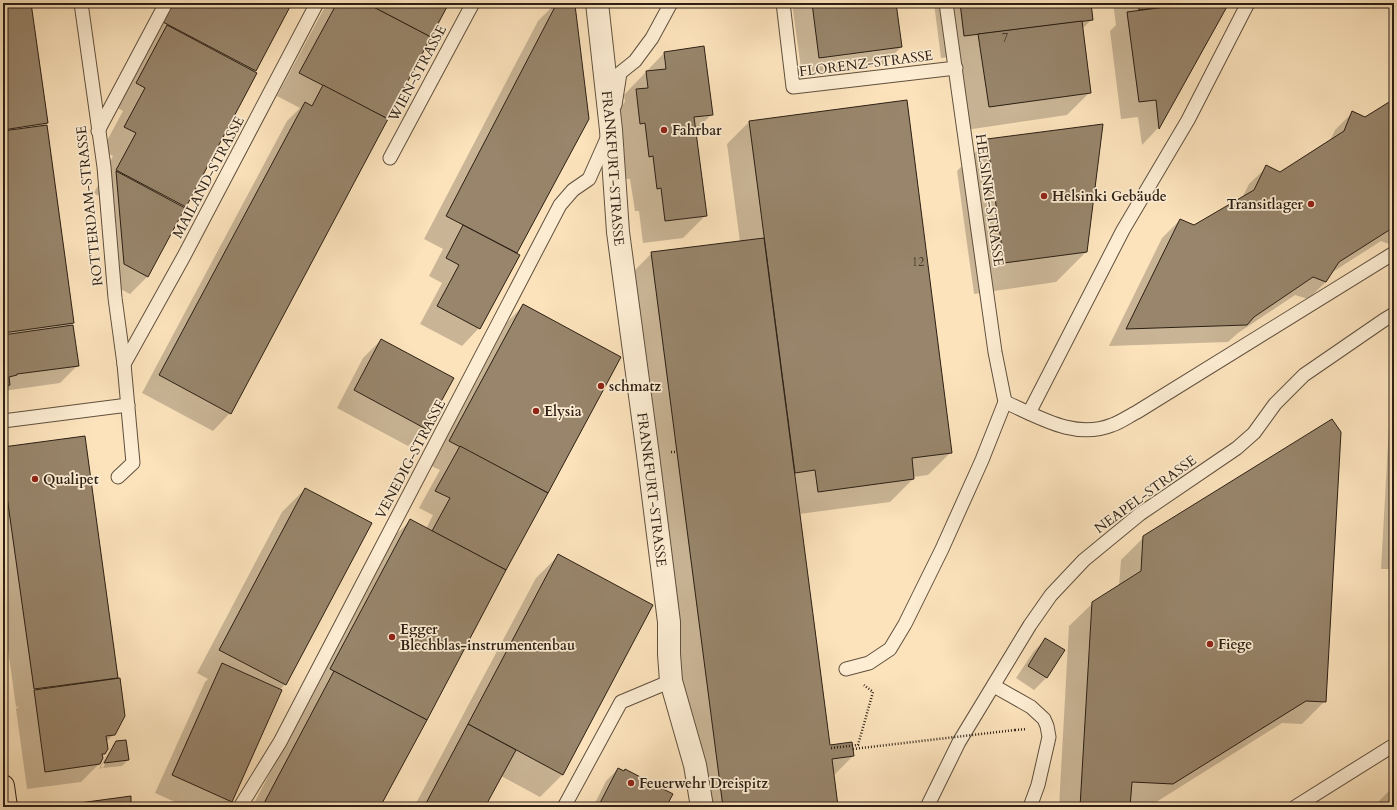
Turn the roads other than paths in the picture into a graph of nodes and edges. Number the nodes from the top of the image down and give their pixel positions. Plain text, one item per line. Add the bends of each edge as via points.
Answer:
1 (81, 3) edge
2 (166, 3) edge
3 (317, 3) edge
4 (473, 3) edge
5 (597, 3) edge
6 (671, 3) edge
7 (783, 3) edge
8 (946, 3) edge
9 (1248, 3) edge
10 (956, 68) junction
11 (610, 130) junction
12 (98, 131) junction
13 (390, 158) dead end
14 (1394, 253) edge
15 (1394, 314) edge
16 (124, 364) junction
17 (1005, 402) junction
18 (128, 405) junction
19 (1029, 413) junction
20 (3, 422) edge
21 (118, 477) dead end
22 (846, 669) road end
23 (671, 681) junction
24 (994, 686) junction
25 (1394, 745) edge
26 (3, 786) edge
27 (6, 807) edge
28 (240, 807) edge
29 (564, 807) edge
30 (702, 807) edge
31 (927, 807) edge
32 (1030, 807) edge
33 (1295, 807) edge

1 - 12 lane, ROTTERDAM-STRASSE
2 - 12 lane
3 - 16 lane, MAILAND-STRASSE
4 - 13 lane, WIEN-STRASSE
5 - 11 street, FRANKFURT-STRASSE
6 - 11 lane via 652,38 635,61 620,73
7 - 10 lane, FLORENZ-STRASSE via 793,87
8 - 10 lane, HELSINKI-STRASSE
9 - 19 lane via 1188,120 1123,230
10 - 17 lane, HELSINKI-STRASSE via 995,352
11 - 23 street, FRANKFURT-STRASSE via 618,232 669,622
11 - 28 lane, VENEDIG-STRASSE via 589,179 573,190 560,205 280,742
12 - 16 lane, ROTTERDAM-STRASSE
14 - 19 lane via 1112,426 1076,430 1055,425
15 - 24 lane, NEAPEL-STRASSE via 1304,375 1275,404 1254,433 1237,448 1140,514 1084,560 1051,596 1030,625
16 - 18 lane, ROTTERDAM-STRASSE
17 - 19 lane
17 - 22 lane via 979,467 905,624 890,649 869,663
18 - 20 lane
18 - 21 lane, ROTTERDAM-STRASSE via 133,463
23 - 29 lane via 621,702
23 - 30 street, FRANKFURT-STRASSE via 695,765
24 - 31 lane, NEAPEL-STRASSE via 959,742
24 - 32 lane via 1031,707 1044,719 1047,726 1049,737
25 - 33 lane
26 - 27 main road

